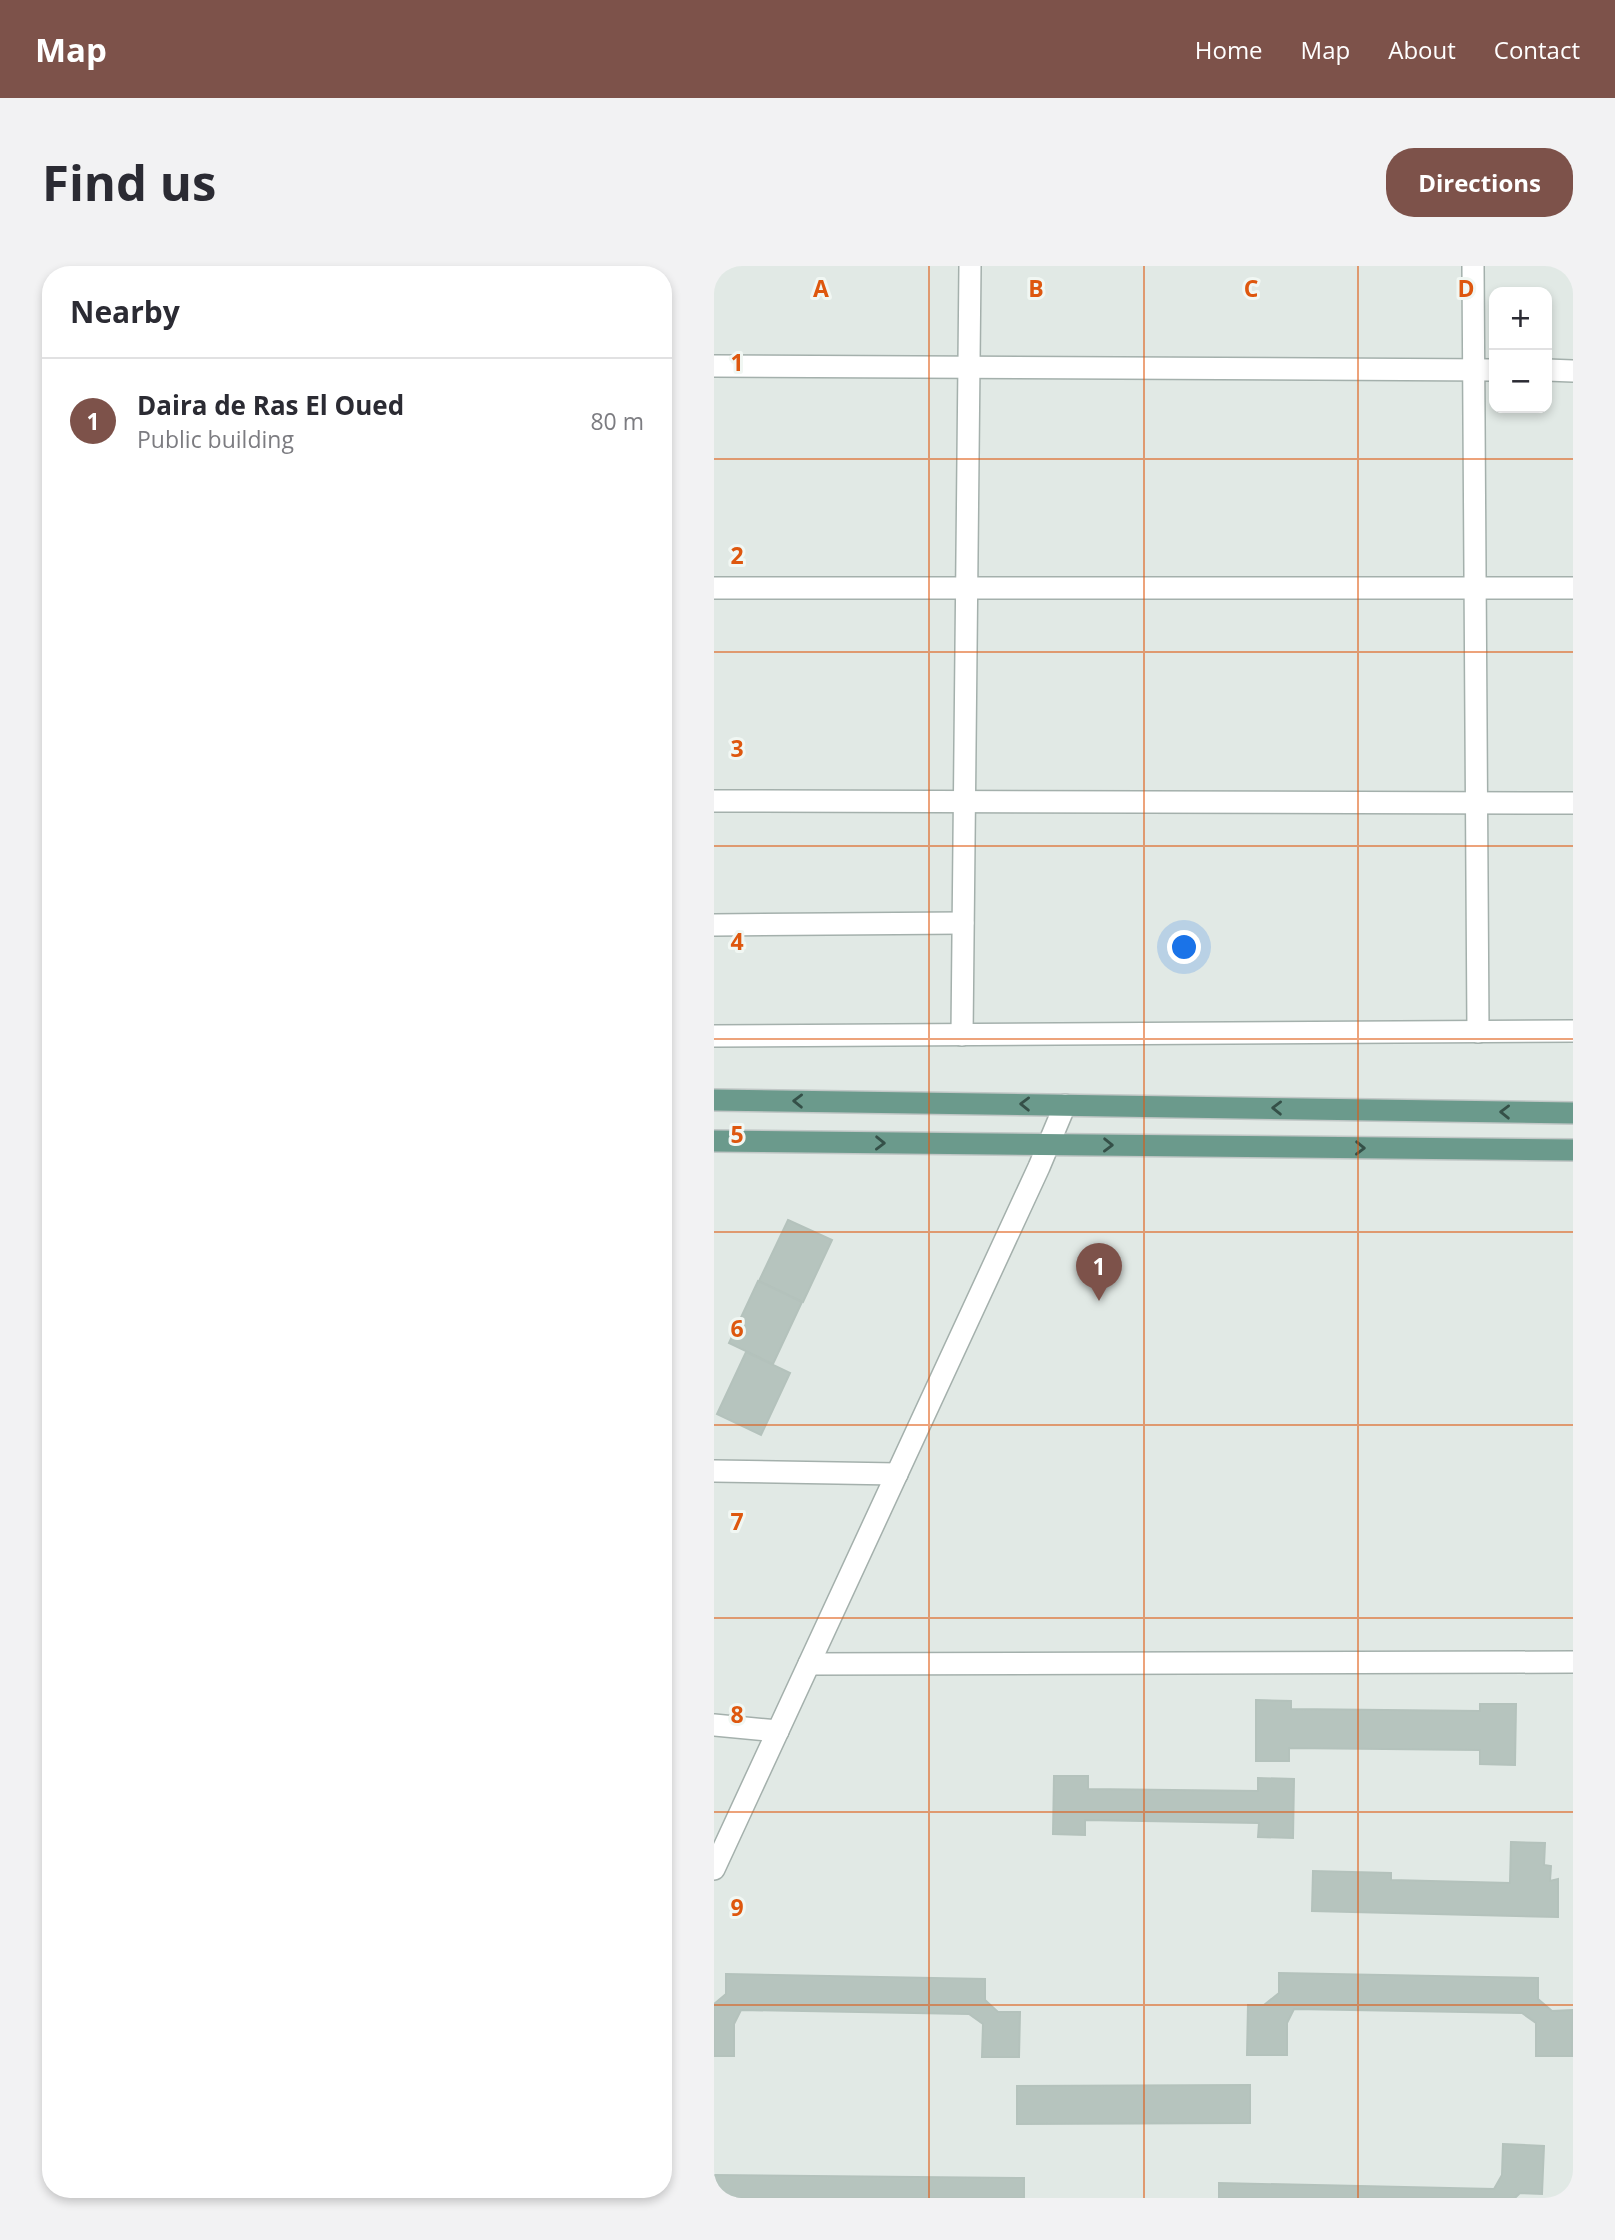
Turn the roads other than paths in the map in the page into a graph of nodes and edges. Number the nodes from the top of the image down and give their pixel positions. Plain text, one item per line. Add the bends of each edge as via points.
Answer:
1 (970, 266) edge
2 (1474, 266) edge
3 (714, 366) edge
4 (970, 368) junction
5 (1485, 370) edge
6 (1552, 370) edge
7 (1573, 371) edge
8 (714, 588) edge
9 (967, 588) junction
10 (1476, 588) junction
11 (1573, 588) edge
12 (714, 801) edge
13 (964, 801) junction
14 (1477, 803) junction
15 (1573, 803) edge
16 (963, 923) junction
17 (714, 925) edge
18 (1573, 1031) edge
19 (1478, 1032) junction
20 (962, 1035) junction
21 (714, 1036) edge
22 (714, 1100) edge
23 (1065, 1105) junction
24 (1573, 1113) edge
25 (714, 1140) edge
26 (1049, 1144) junction
27 (1573, 1150) edge
28 (714, 1471) edge
29 (897, 1474) junction
30 (1573, 1662) edge
31 (809, 1664) junction
32 (714, 1725) edge
33 (778, 1731) junction
34 (714, 1869) edge

1 - 4 street
2 - 5 street
3 - 4 street
4 - 5 street
4 - 9 street
5 - 10 street
6 - 7 street
8 - 9 street
9 - 10 street
9 - 13 street
10 - 11 street
10 - 14 street
12 - 13 street
13 - 14 street
13 - 16 street
14 - 15 street
14 - 19 street
16 - 17 street
16 - 20 street
18 - 19 street
19 - 20 street
20 - 21 street
23 -> 22 main road
24 -> 23 main road
23 - 26 street
25 -> 26 main road
26 -> 27 main road
26 - 29 street
28 - 29 street
29 - 31 street
30 - 31 street
31 - 33 street
32 - 33 street
33 - 34 street

